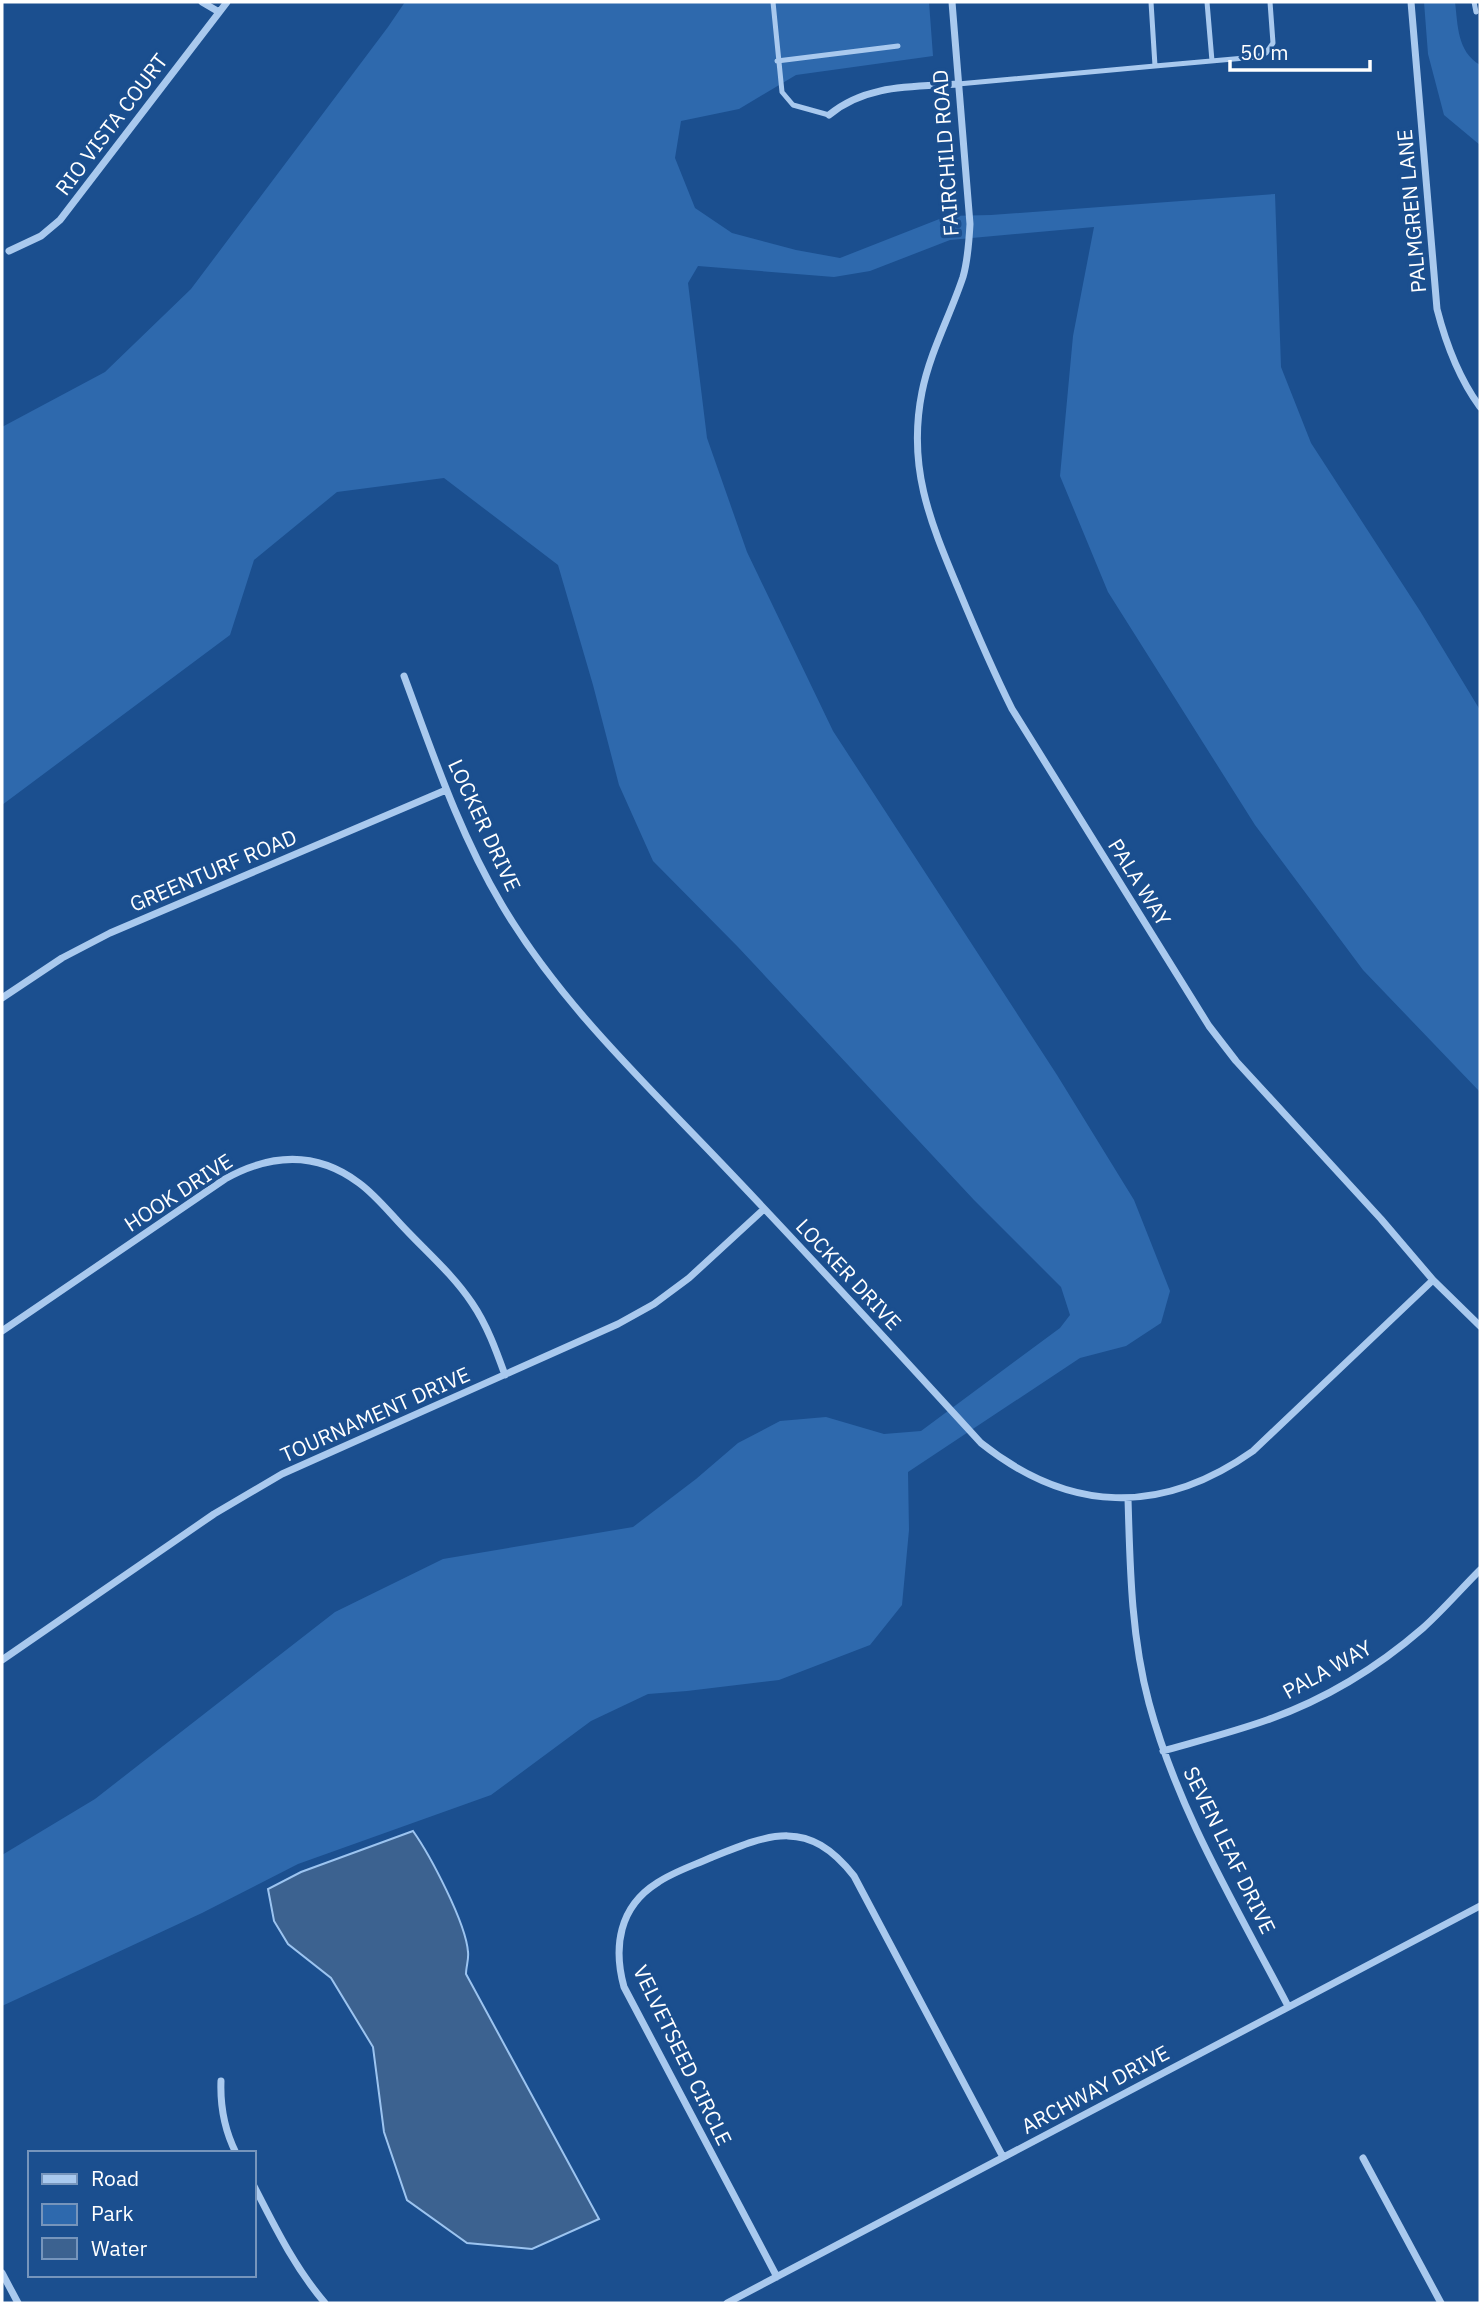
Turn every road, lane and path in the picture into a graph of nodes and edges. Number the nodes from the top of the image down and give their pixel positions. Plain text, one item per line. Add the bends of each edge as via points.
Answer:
1 (202, 2) edge
2 (227, 2) edge
3 (773, 2) edge
4 (952, 2) edge
5 (1151, 2) edge
6 (1208, 2) edge
7 (1270, 2) edge
8 (1411, 2) edge
9 (1474, 2) edge
10 (219, 12) junction
11 (1476, 12) dead end
12 (898, 47) dead end
13 (778, 61) junction
14 (1212, 61) junction
15 (1154, 66) junction
16 (958, 84) junction
17 (829, 115) joint
18 (9, 251) dead end
19 (926, 380) joint
20 (1480, 407) edge
21 (404, 676) dead end
22 (446, 790) junction
23 (2, 998) edge
24 (764, 1209) junction
25 (1433, 1280) junction
26 (1480, 1326) edge
27 (2, 1331) edge
28 (505, 1375) junction
29 (1128, 1498) junction
30 (1480, 1570) edge
31 (2, 1660) edge
32 (1163, 1751) junction
33 (1480, 1906) edge
34 (1288, 2006) junction
35 (221, 2081) dead end
36 (235, 2151) edge
37 (1003, 2157) junction
38 (1363, 2158) dead end
39 (256, 2190) edge
40 (2, 2273) edge
41 (777, 2277) junction
42 (18, 2303) edge
43 (325, 2303) edge
44 (727, 2303) edge
45 (1441, 2303) edge

1 - 10 street
2 - 10 street, RIO VISTA COURT
3 - 13 lane
4 - 16 street, FAIRCHILD ROAD
5 - 15 lane
6 - 14 lane
7 - 14 lane via 1273,43 1266,53
8 - 20 street, PALMGREN LANE via 1437,309 1457,370
9 - 11 lane
10 - 18 street, RIO VISTA COURT via 60,220 41,236
12 - 13 lane
13 - 17 lane via 782,92 793,105
14 - 15 lane
15 - 16 lane
16 - 17 street via 876,90 857,96
16 - 19 street, FAIRCHILD ROAD via 969,248 964,275
19 - 25 street, PALA WAY via 918,422 918,457 930,520 1012,709 1209,1026
21 - 22 street, LOCKER DRIVE
22 - 23 street, GREENTURF ROAD via 110,933
22 - 24 street, LOCKER DRIVE via 496,894 541,965 586,1021
24 - 28 street, TOURNAMENT DRIVE via 654,1304
24 - 29 street, LOCKER DRIVE via 981,1443 1035,1479 1097,1497
25 - 26 street, PALA WAY
25 - 29 street, LOCKER DRIVE via 1253,1451 1228,1469 1171,1492
27 - 28 street, HOOK DRIVE via 225,1180 268,1161 295,1159 341,1171 400,1223 473,1304
28 - 31 street, TOURNAMENT DRIVE via 251,1491
29 - 32 street, SEVEN LEAF DRIVE via 1136,1642
30 - 32 street, PALA WAY via 1424,1627 1350,1681 1267,1720
32 - 34 street, SEVEN LEAF DRIVE via 1192,1820
33 - 34 street, ARCHWAY DRIVE
34 - 37 street, ARCHWAY DRIVE
35 - 36 street via 223,2119
37 - 41 street, ARCHWAY DRIVE
37 - 41 street, VELVETSEED CIRCLE via 854,1876 828,1849 809,1840 776,1835 668,1876 641,1895 621,1930 618,1950 624,1987
38 - 45 street
39 - 43 street via 292,2260
40 - 42 street
41 - 44 street, ARCHWAY DRIVE

